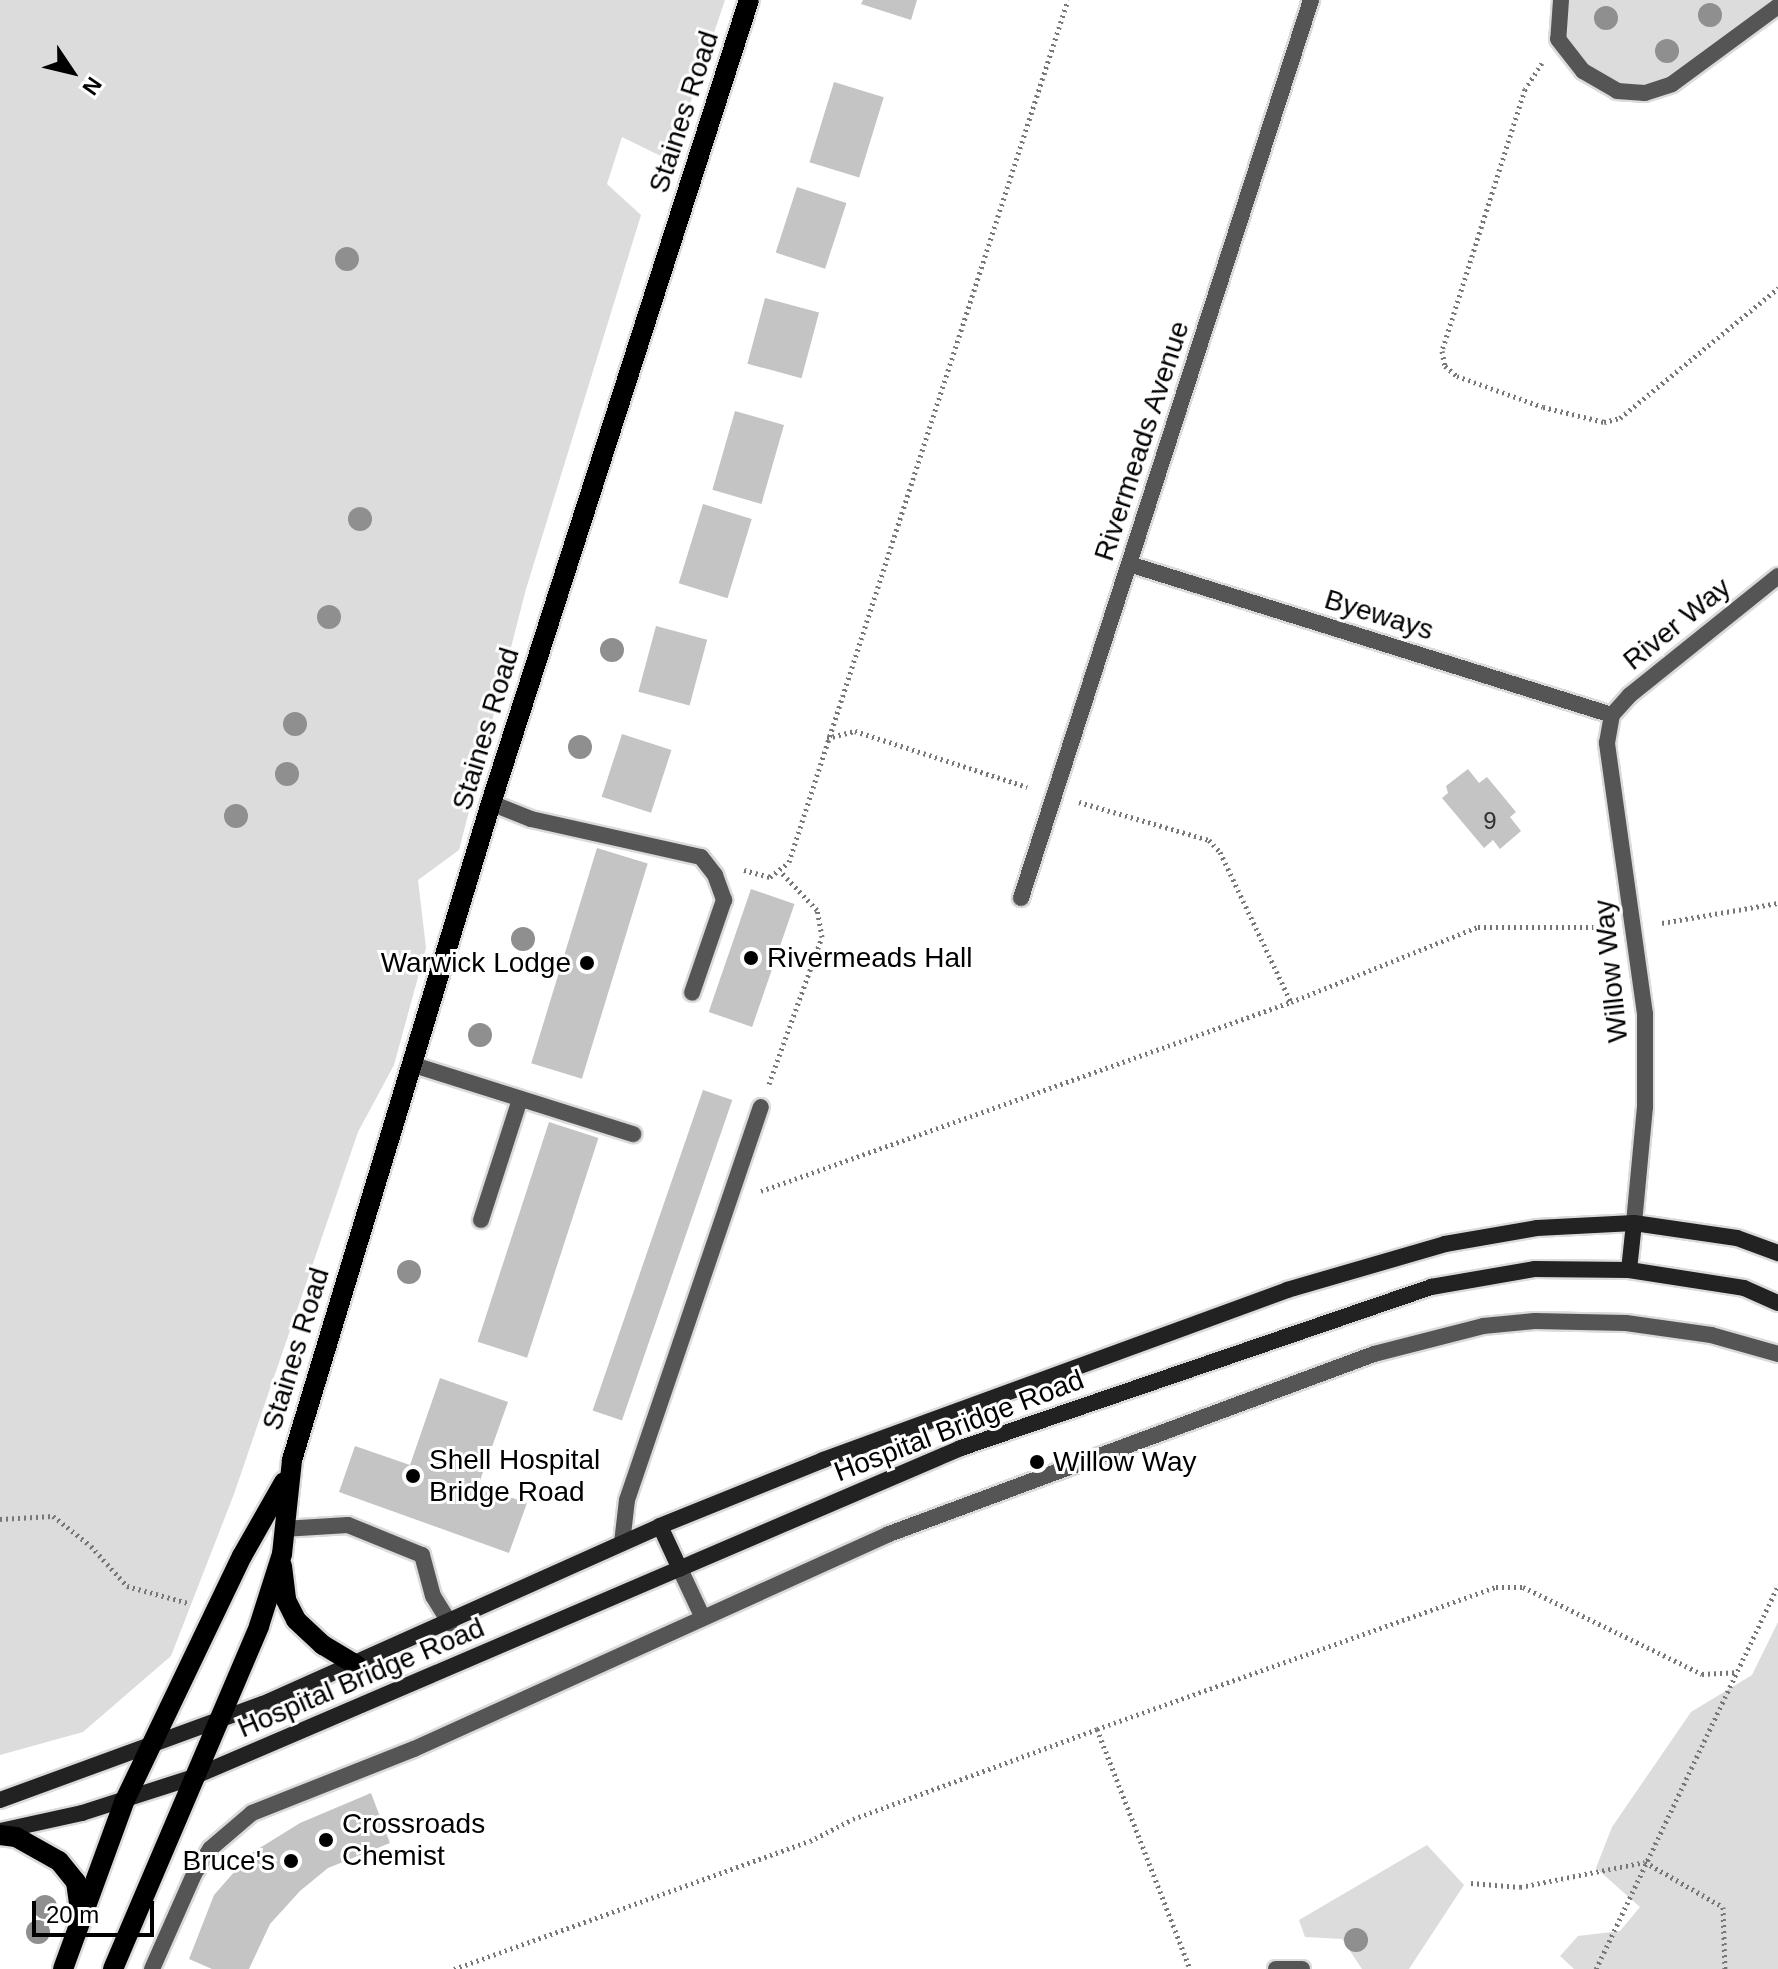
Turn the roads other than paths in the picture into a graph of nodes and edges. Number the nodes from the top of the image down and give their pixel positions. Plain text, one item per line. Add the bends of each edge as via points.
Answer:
1 (749, 0) edge
2 (1311, 0) edge
3 (1561, 0) edge
4 (1778, 6) edge
5 (1129, 564) junction
6 (1778, 576) edge
7 (1612, 715) junction
8 (491, 803) junction
9 (1021, 898) dead end
10 (692, 993) dead end
11 (414, 1065) junction
12 (519, 1102) junction
13 (761, 1107) road end
14 (633, 1134) dead end
15 (481, 1220) dead end
16 (1634, 1223) junction
17 (1778, 1253) edge
18 (1629, 1270) junction
19 (1778, 1303) edge
20 (1778, 1354) edge
21 (286, 1479) junction
22 (660, 1526) junction
23 (283, 1529) junction
24 (622, 1543) junction
25 (282, 1554) junction
26 (680, 1569) junction
27 (702, 1616) junction
28 (450, 1623) junction
29 (356, 1665) junction
30 (217, 1722) junction
31 (150, 1746) junction
32 (191, 1778) junction
33 (0, 1800) edge
34 (125, 1800) junction
35 (0, 1833) edge
36 (80, 1920) junction
37 (63, 1969) edge
38 (113, 1969) edge
39 (152, 1969) edge
40 (1276, 1969) edge
41 (1302, 1969) edge

1 - 8 main road, Staines Road
2 - 5 street, Rivermeads Avenue
3 - 4 street via 1558,39 1583,71 1617,91 1645,93 1672,84
5 - 7 street, Byeways
5 - 9 street, Rivermeads Avenue
6 - 7 street, River Way
7 - 16 street, Willow Way via 1607,743 1645,1014 1645,1107
8 - 10 street via 531,819 701,857 724,900
8 - 11 main road, Staines Road
11 - 12 street
11 - 21 main road, Staines Road
12 - 14 street
12 - 15 street
13 - 24 street via 627,1500
16 - 17 main road, Hospital Bridge Road via 1737,1238
16 - 18 main road
16 - 22 main road, Hospital Bridge Road via 1537,1228 1445,1244 1287,1290
18 - 19 main road, Hospital Bridge Road via 1744,1288
18 - 26 main road, Hospital Bridge Road via 1535,1269 1431,1287 961,1448
20 - 27 street via 1671,1328 1584,1319 1483,1326 1432,1337 889,1534
21 - 23 main road, Staines Road
21 - 31 main road, Staines Road via 248,1544
22 - 24 main road, Hospital Bridge Road
22 - 26 main road
23 - 25 main road, Staines Road
23 - 28 street via 348,1525 422,1555 433,1596
24 - 28 main road, Hospital Bridge Road
25 - 29 main road via 282,1580 296,1620
25 - 30 main road, Staines Road via 259,1626
26 - 27 street
26 - 32 main road, Hospital Bridge Road
27 - 39 street via 414,1749 252,1813 210,1849
28 - 29 main road, Hospital Bridge Road
29 - 30 main road, Hospital Bridge Road
30 - 31 main road, Hospital Bridge Road
30 - 32 main road, Staines Road
31 - 33 main road, Hospital Bridge Road
31 - 34 main road, Staines Road
32 - 34 main road, Hospital Bridge Road
32 - 38 main road, Staines Road
34 - 35 main road, Hospital Bridge Road
34 - 36 main road, Staines Road
35 - 36 main road via 35,1846 69,1872 81,1895
36 - 37 main road, Staines Road
40 - 41 street

